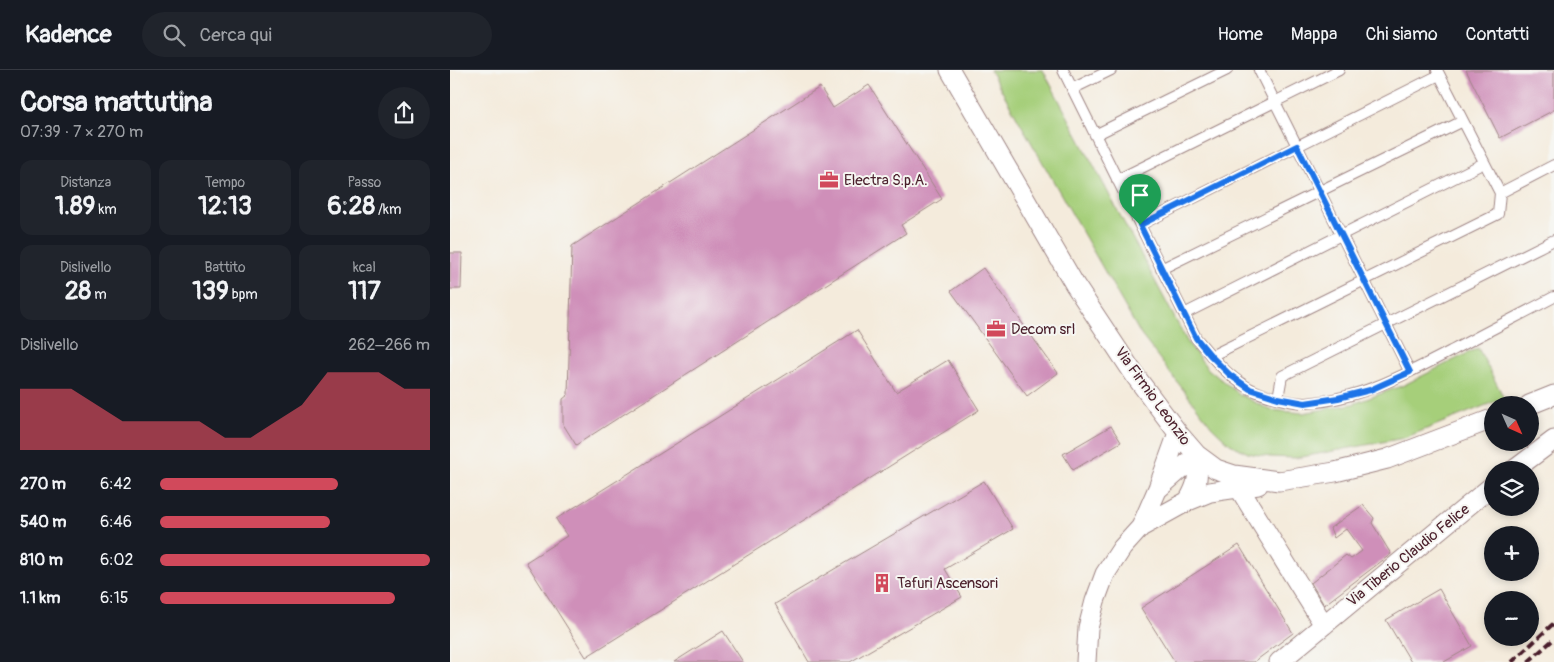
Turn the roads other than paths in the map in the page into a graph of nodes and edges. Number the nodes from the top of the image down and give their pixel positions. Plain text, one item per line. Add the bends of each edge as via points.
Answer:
1 (950, 70) edge
2 (1063, 70) edge
3 (1111, 70) edge
4 (1227, 70) edge
5 (1259, 70) edge
6 (1339, 70) edge
7 (1438, 72) edge
8 (1072, 89) junction
9 (1275, 102) junction
10 (1463, 121) junction
11 (1095, 135) junction
12 (1297, 146) junction
13 (1484, 163) junction
14 (1554, 165) edge
15 (1117, 180) junction
16 (1319, 191) junction
17 (1500, 193) junction
18 (1140, 225) junction
19 (1342, 235) junction
20 (1554, 240) edge
21 (1161, 269) junction
22 (1364, 280) junction
23 (1554, 297) edge
24 (1184, 314) junction
25 (1386, 324) junction
26 (1211, 356) junction
27 (1410, 372) junction
28 (1554, 395) edge
29 (1278, 398) junction
30 (1539, 401) edge
31 (1484, 422) edge
32 (1178, 433) junction
33 (1554, 440) edge
34 (1198, 456) junction
35 (1526, 461) edge
36 (1279, 481) junction
37 (1158, 488) junction
38 (1239, 488) junction
39 (1484, 493) edge
40 (1188, 501) junction
41 (1141, 527) junction
42 (1324, 625) junction
43 (1086, 662) edge
44 (1279, 662) edge

1 - 32 street, Via Firmio Leonzio via 1075,285
2 - 8 lane
3 - 8 lane
4 - 11 lane
5 - 9 lane
6 - 9 lane
7 - 10 lane
7 - 12 lane
8 - 11 lane
9 - 12 lane
9 - 15 lane
10 - 13 lane
10 - 16 lane
11 - 15 lane
12 - 16 lane
12 - 18 lane
13 - 17 lane
13 - 19 lane
14 - 17 lane
15 - 18 lane
16 - 19 lane
16 - 21 lane
17 - 22 lane via 1498,214
18 - 21 lane
19 - 22 lane
19 - 24 lane
20 - 25 lane
21 - 24 lane
22 - 25 lane
22 - 26 lane
23 - 27 lane
24 - 26 lane via 1196,338
25 - 27 lane
25 - 29 lane via 1282,376
26 - 29 lane via 1250,389
27 - 29 lane via 1370,390 1338,398 1305,403
28 - 30 street
31 - 36 street, Via Firmio Leonzio via 1387,459
32 - 34 street, Via Firmio Leonzio
32 - 37 street
33 - 35 street
34 - 36 street, Via Firmio Leonzio via 1234,475
34 - 37 street
34 - 40 street via 1196,489
36 - 38 street
37 - 41 street
38 - 40 street via 1210,492
38 - 42 street
39 - 42 street, Via Tiberio Claudio Felice
40 - 41 street
41 - 43 street via 1105,574 1088,628
42 - 44 street, Via Tiberio Claudio Felice

